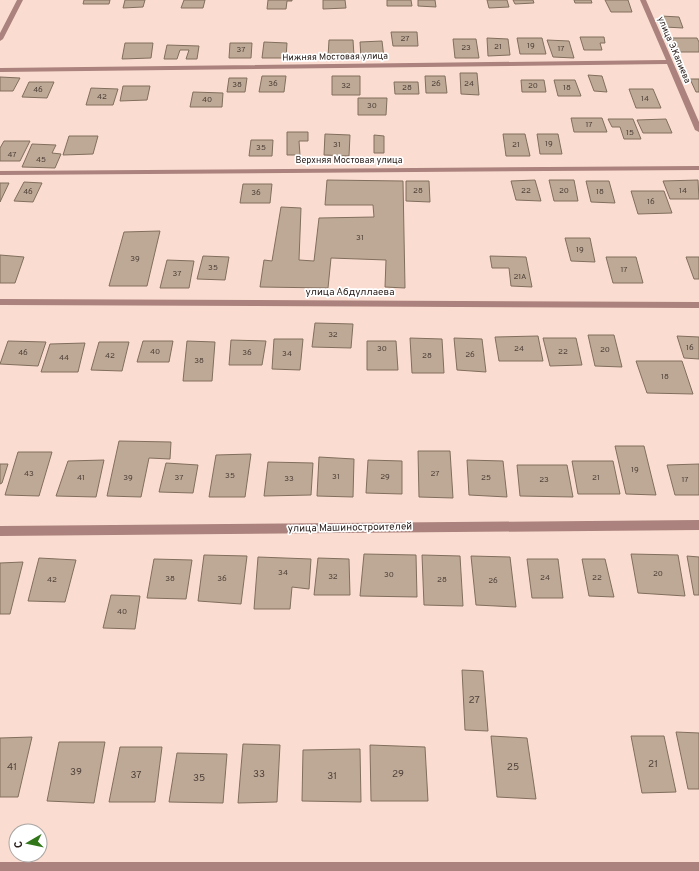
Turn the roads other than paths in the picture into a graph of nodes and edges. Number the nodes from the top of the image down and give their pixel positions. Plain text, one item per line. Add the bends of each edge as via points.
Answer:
1 (20, 0) edge
2 (643, 0) edge
3 (2, 31) edge
4 (0, 39) edge
5 (669, 62) junction
6 (0, 70) edge
7 (695, 112) edge
8 (699, 130) edge
9 (699, 168) edge
10 (0, 172) edge
11 (0, 302) edge
12 (699, 305) edge
13 (699, 524) edge
14 (0, 531) edge
15 (0, 869) edge
16 (699, 869) edge

1 - 3 street
2 - 5 street, улица Э.Капиева
3 - 4 street
5 - 6 street, Нижняя Мостовая улица
5 - 7 street, улица Э.Капиева
7 - 8 street, улица Э.Капиева
9 - 10 street, Верхняя Мостовая улица
11 - 12 street, улица Абдуллаева
13 - 14 street, улица Машиностроителей
15 - 16 street

